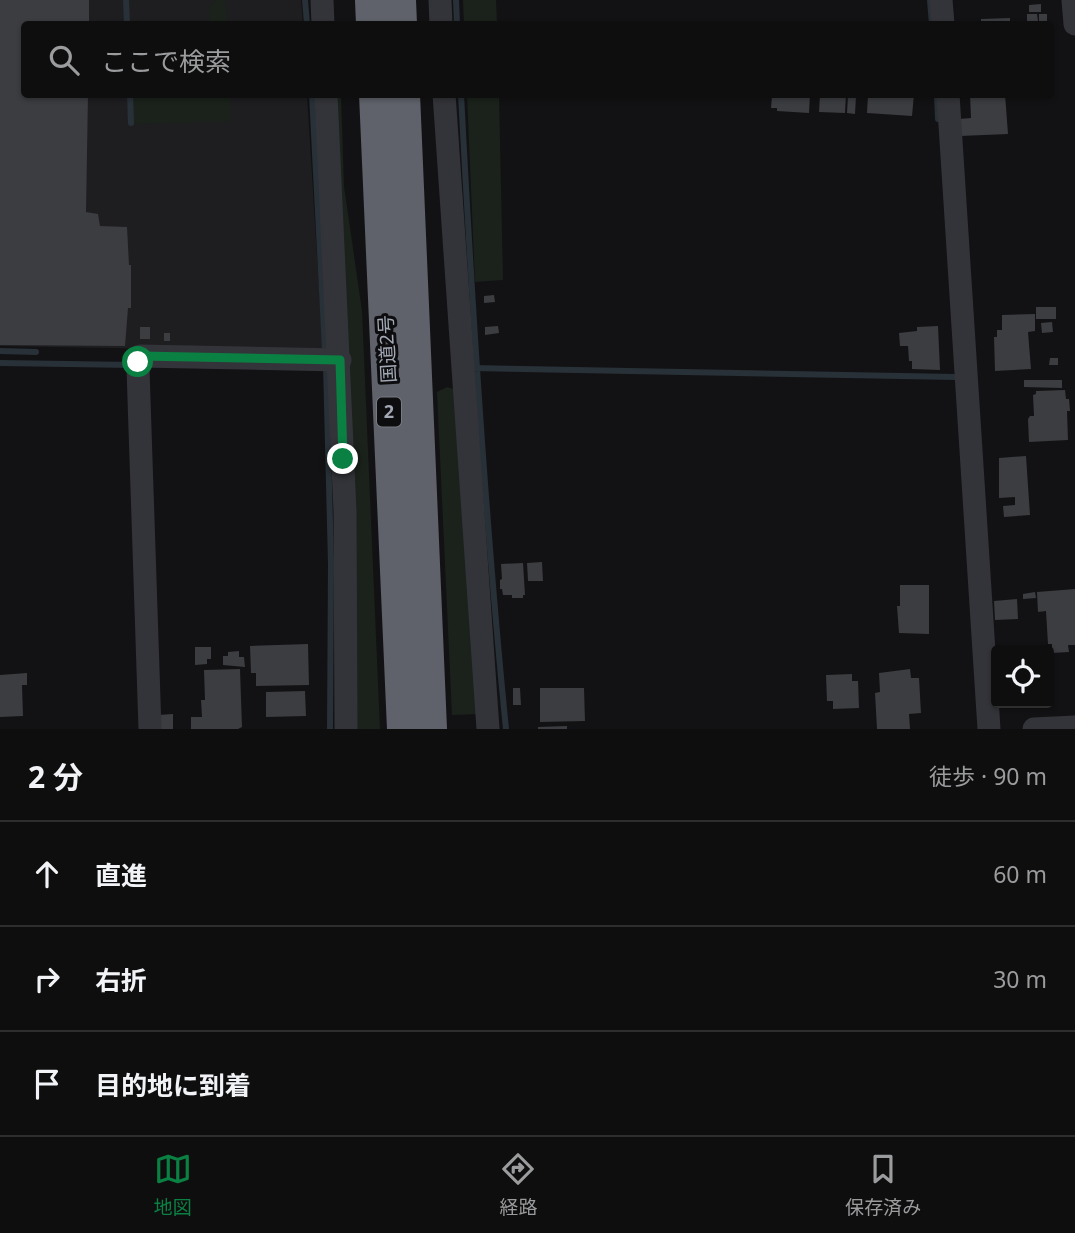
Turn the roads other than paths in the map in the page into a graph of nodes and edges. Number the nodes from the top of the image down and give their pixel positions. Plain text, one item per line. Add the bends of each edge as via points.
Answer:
1 (322, 0) edge
2 (371, 0) edge
3 (400, 0) edge
4 (440, 0) edge
5 (941, 0) edge
6 (1073, 0) edge
7 (323, 21) edge
8 (372, 21) edge
9 (401, 21) edge
10 (441, 21) edge
11 (943, 21) edge
12 (1075, 24) edge
13 (327, 98) edge
14 (375, 98) edge
15 (404, 98) edge
16 (443, 98) edge
17 (948, 98) edge
18 (340, 360) junction
19 (1075, 727) edge
20 (150, 729) edge
21 (346, 729) edge
22 (403, 729) edge
23 (431, 729) edge
24 (488, 729) edge
25 (989, 729) edge
26 (1034, 729) edge

1 - 7 street
2 - 8 highway
3 - 9 highway
4 - 10 street
5 - 11 street
6 - 12 street
13 - 18 street
14 - 22 highway, 国道2号 / 2
15 - 23 highway, 国道2号 / 2
16 - 24 street
17 - 25 street
18 - 20 street via 140,356
18 - 21 street
19 - 26 street

